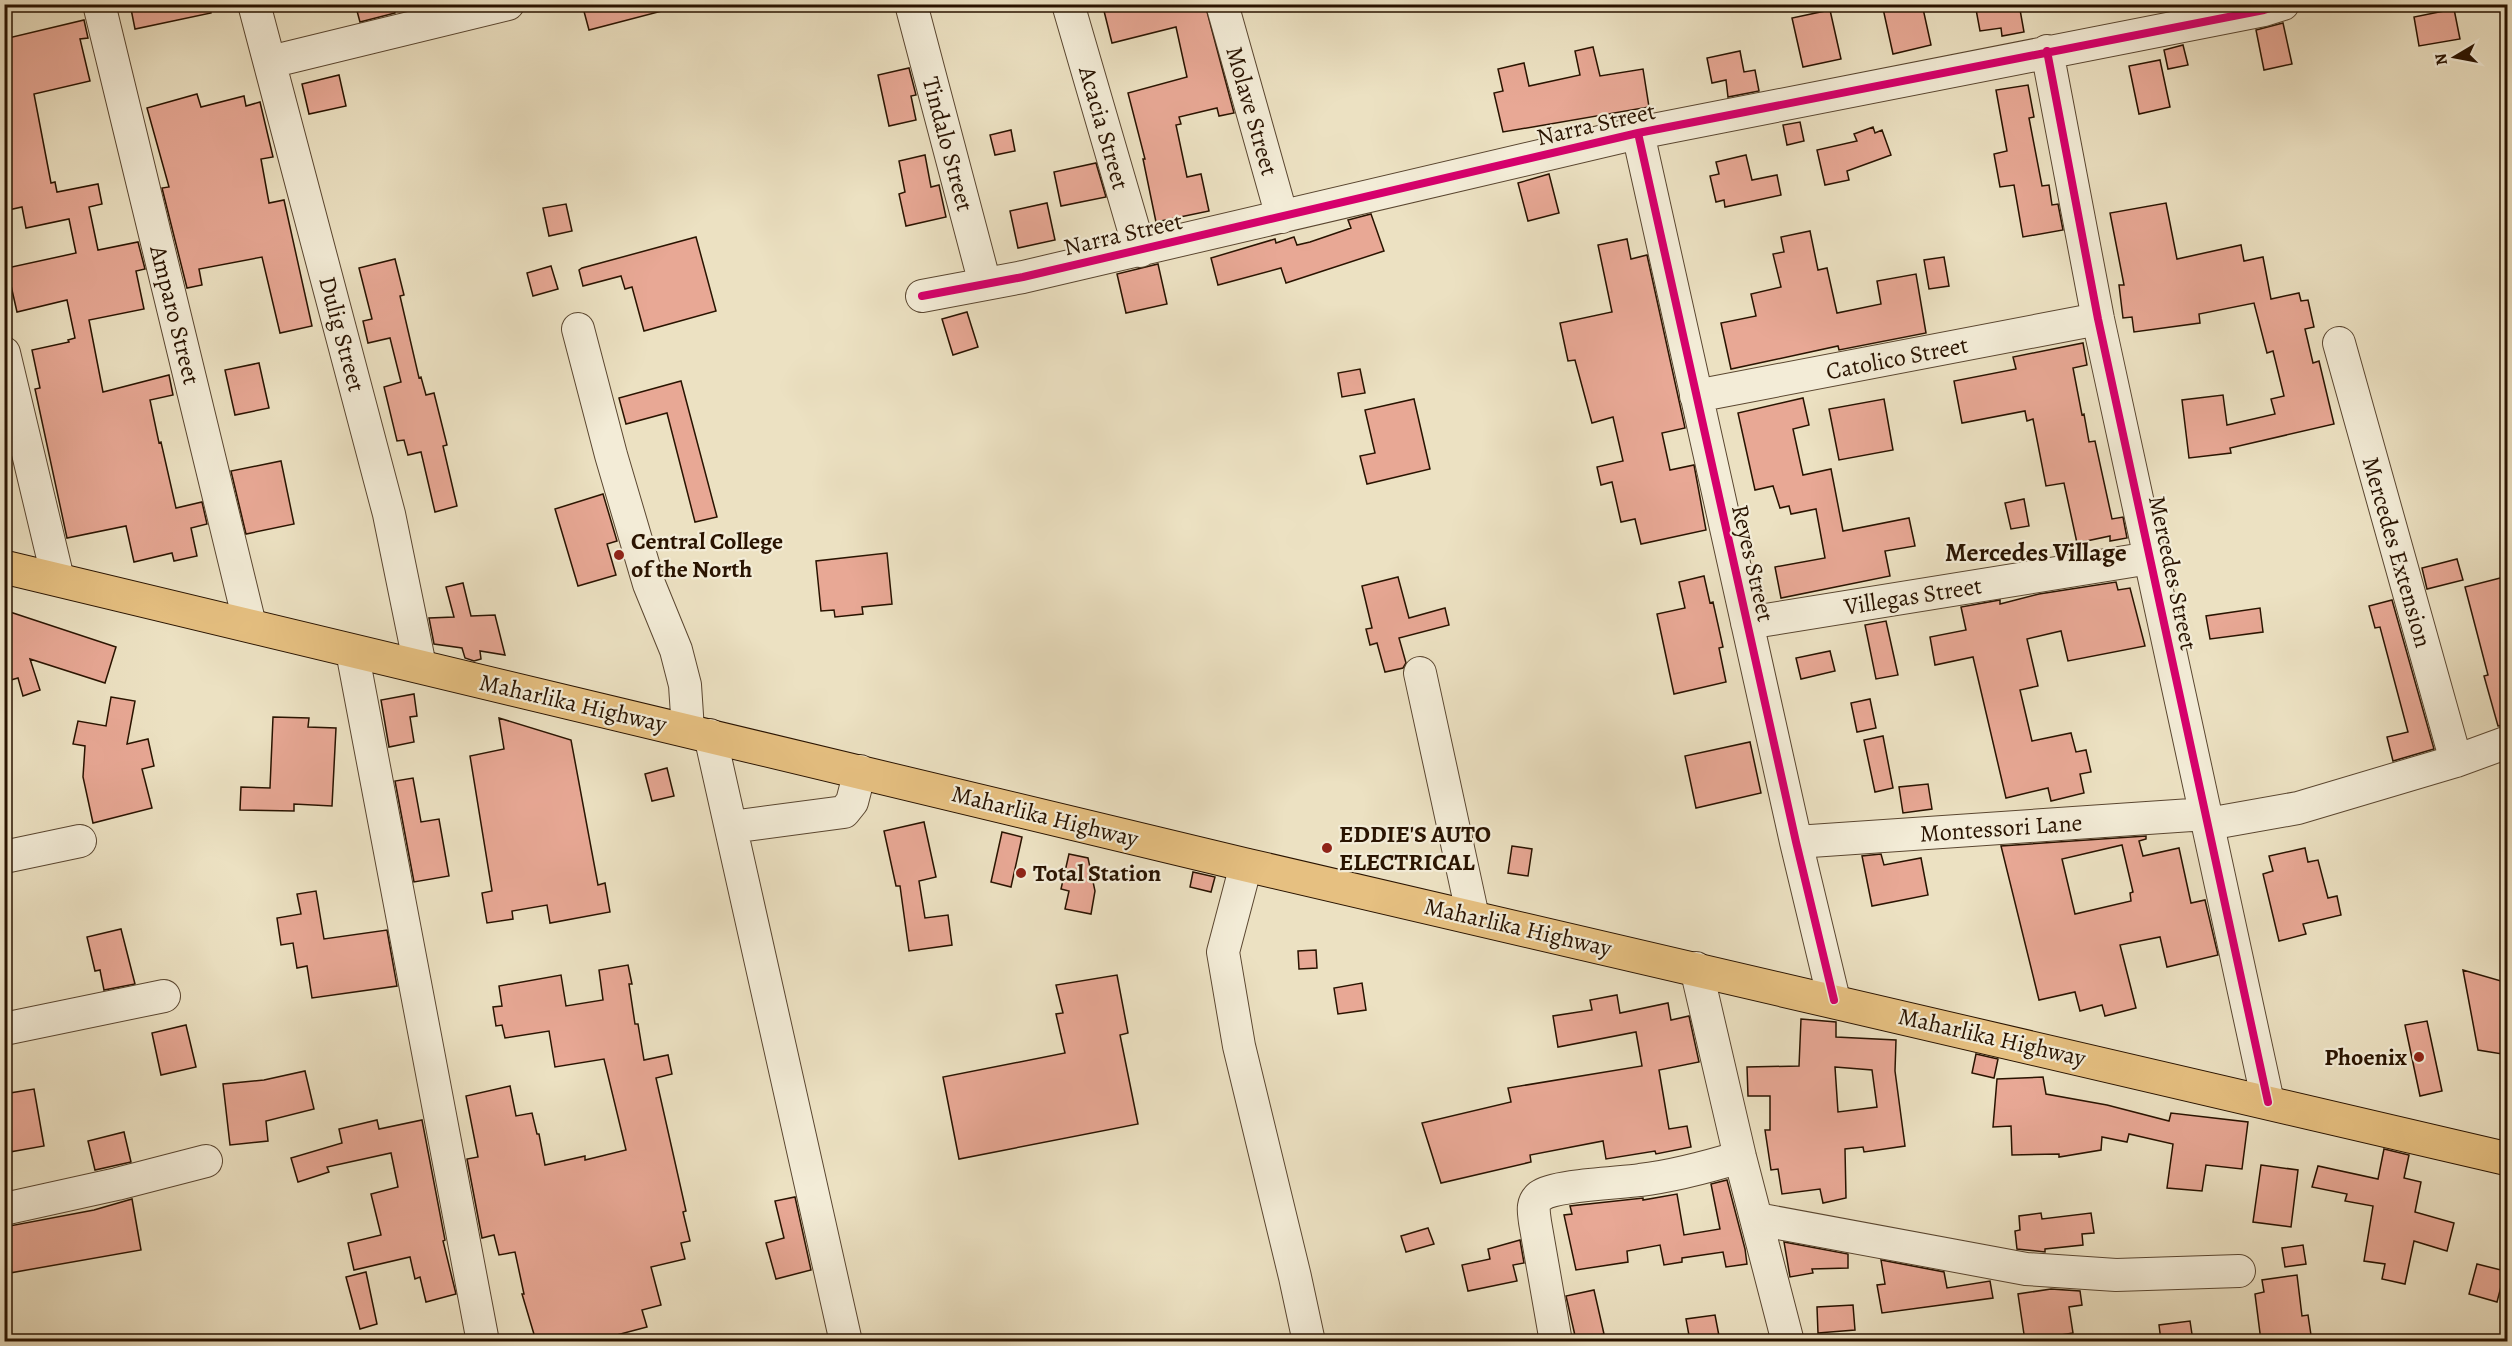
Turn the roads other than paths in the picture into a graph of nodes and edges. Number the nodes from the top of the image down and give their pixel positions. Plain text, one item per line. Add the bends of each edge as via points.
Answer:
1 (99, 4) edge
2 (254, 4) edge
3 (508, 4) edge
4 (911, 4) edge
5 (1068, 4) edge
6 (1222, 4) edge
7 (2283, 4) edge
8 (2047, 51) junction
9 (270, 62) junction
10 (1638, 133) junction
11 (1282, 217) junction
12 (1140, 250) junction
13 (985, 284) junction
14 (922, 296) dead end
15 (2098, 319) junction
16 (578, 329) dead end
17 (2339, 343) dead end
18 (4, 353) edge
19 (1696, 396) junction
20 (2150, 558) junction
21 (4, 567) edge
22 (58, 579) junction
23 (1747, 623) junction
24 (250, 625) junction
25 (352, 651) junction
26 (420, 666) junction
27 (1420, 673) dead end
28 (699, 733) junction
29 (2508, 742) edge
30 (2456, 761) junction
31 (860, 771) junction
32 (2207, 819) junction
33 (731, 827) junction
34 (80, 841) dead end
35 (1796, 842) junction
36 (4, 857) edge
37 (1246, 865) junction
38 (1473, 917) junction
39 (1696, 968) junction
40 (164, 996) dead end
41 (1834, 1000) junction
42 (4, 1029) edge
43 (2268, 1102) junction
44 (1740, 1157) junction
45 (2508, 1159) edge
46 (206, 1161) dead end
47 (4, 1209) edge
48 (1756, 1219) junction
49 (2239, 1271) dead end
50 (483, 1341) edge
51 (846, 1341) edge
52 (1309, 1341) edge
53 (1556, 1341) edge
54 (1788, 1341) edge

1 - 24 street, Amparo Street
2 - 9 street, Dulig Street
3 - 9 street
4 - 13 street, Tindalo Street
5 - 12 street, Acacia Street
6 - 11 street, Molave Street
7 - 8 street, Narra Street
8 - 10 street, Narra Street
8 - 15 street, Mercedes Street
9 - 26 street, Dulig Street via 388,514
10 - 11 street, Narra Street
10 - 19 street, Reyes Street
11 - 12 street, Narra Street
12 - 13 street, Narra Street
13 - 14 street, Narra Street
15 - 19 street, Catolico Street
15 - 20 street, Mercedes Street
16 - 28 street via 649,584 676,650
17 - 30 street, Mercedes Extension
18 - 22 street
19 - 23 street, Reyes Street
20 - 23 street, Villegas Street
20 - 32 street, Mercedes Street
21 - 22 highway, Maharlika Highway
22 - 24 highway, Maharlika Highway
23 - 35 street, Reyes Street
24 - 25 highway, Maharlika Highway
25 - 26 highway, Maharlika Highway
25 - 50 street
26 - 28 highway, Maharlika Highway
27 - 38 street
28 - 31 highway, Maharlika Highway
28 - 33 street
29 - 30 street
30 - 32 street via 2298,808
31 - 33 street via 852,802 844,812
31 - 37 highway, Maharlika Highway
32 - 35 street, Montessori Lane
32 - 43 street, Mercedes Street
33 - 51 street
34 - 36 street
35 - 41 street, Reyes Street
37 - 38 highway, Maharlika Highway
37 - 52 street via 1223,952 1239,1046
38 - 39 highway, Maharlika Highway
39 - 41 highway, Maharlika Highway
39 - 44 street
40 - 42 street
41 - 43 highway, Maharlika Highway
43 - 45 highway, Maharlika Highway
44 - 48 street
44 - 53 street via 1682,1173 1541,1195 1533,1204
46 - 47 street
48 - 49 street via 2026,1269 2116,1275
48 - 54 street

